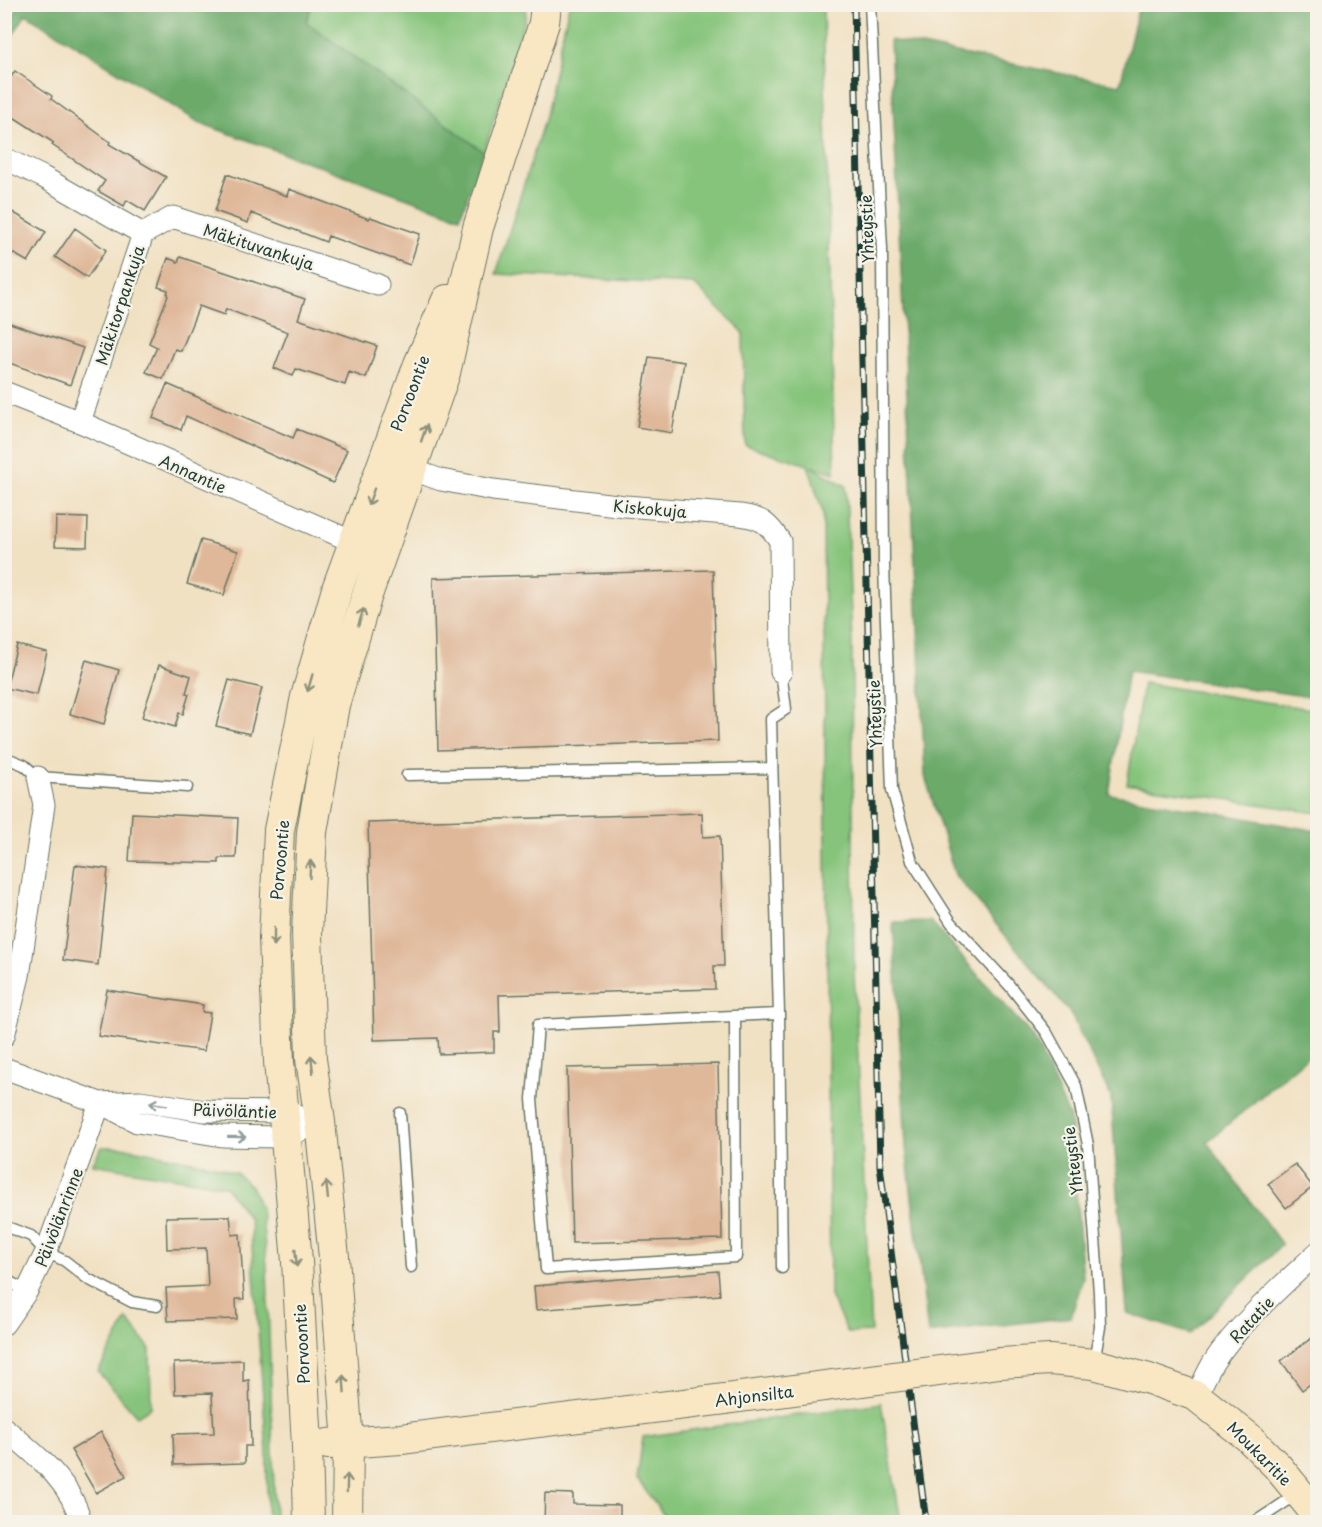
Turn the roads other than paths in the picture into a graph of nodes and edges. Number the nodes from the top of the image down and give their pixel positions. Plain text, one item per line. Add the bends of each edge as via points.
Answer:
1 (870, 4) edge
2 (545, 14) edge
3 (4, 158) edge
4 (143, 234) junction
5 (378, 285) dead end
6 (4, 392) edge
7 (80, 422) junction
8 (398, 465) junction
9 (354, 544) junction
10 (382, 553) junction
11 (781, 672) joint
12 (4, 757) edge
13 (772, 768) junction
14 (407, 775) dead end
15 (38, 777) junction
16 (188, 787) dead end
17 (779, 1014) junction
18 (735, 1016) junction
19 (4, 1036) edge
20 (4, 1068) edge
21 (100, 1104) junction
22 (400, 1113) dead end
23 (320, 1122) junction
24 (284, 1125) junction
25 (4, 1226) edge
26 (46, 1252) junction
27 (1317, 1252) edge
28 (411, 1268) dead end
29 (782, 1268) dead end
30 (4, 1279) edge
31 (27, 1291) junction
32 (157, 1306) dead end
33 (4, 1324) edge
34 (1094, 1364) junction
35 (1196, 1396) junction
36 (4, 1428) edge
37 (348, 1443) junction
38 (307, 1446) junction
39 (1299, 1493) junction
40 (1317, 1516) edge
41 (81, 1522) edge
42 (309, 1522) edge
43 (346, 1522) edge
44 (1255, 1522) edge

1 - 34 lane, Yhteystie via 882,249 884,566 892,790 912,861 951,922 1047,1033 1076,1086 1088,1145 1100,1315
2 - 8 street, Porvoontie via 478,228 419,364
3 - 4 street, Mäkitorpankuja
4 - 5 street, Mäkituvankuja via 173,217
4 - 7 street, Mäkitorpankuja
6 - 7 street, Annantie
7 - 9 street, Annantie
8 -> 9 street, Porvoontie
8 - 10 street, Porvoontie
8 - 11 street, Kiskokuja via 441,480 493,490 625,507 740,515 769,525 780,541
9 - 10 street, Annantie
9 -> 24 street, Porvoontie via 306,697 279,830 274,938
23 -> 10 street, Porvoontie via 311,1059 307,933 312,832 334,705
11 - 13 lane via 786,709 771,719
12 - 15 lane via 24,765
13 - 14 lane
13 - 17 lane
15 - 16 lane
15 - 19 street via 44,805
17 - 18 lane
17 - 29 lane
18 - 18 lane via 736,1257 546,1269 531,1100 538,1025
20 - 21 street, Päivöläntie
21 - 24 street, Päivöläntie via 140,1101
21 - 26 street, Päivölänrinne
22 - 28 lane
23 - 24 street, Päivöläntie
37 -> 23 street, Porvoontie
24 -> 38 street, Porvoontie via 297,1261
25 - 26 lane via 31,1236
26 - 31 street, Päivölänrinne
26 - 32 lane via 132,1302
27 - 35 street, Ratatie via 1252,1315 1221,1352
30 - 31 lane
31 - 33 street, Päivölänrinne
34 - 35 street, Ahjonsilta
34 - 37 street, Ahjonsilta, bridge via 1050,1360 1000,1363
35 - 39 street, Moukaritie via 1248,1437
36 - 41 street via 64,1484
37 - 38 street, Ahjonsilta
43 -> 37 street, Porvoontie
38 - 42 street, Porvoontie
39 - 40 street, Moukaritie
39 - 44 lane

